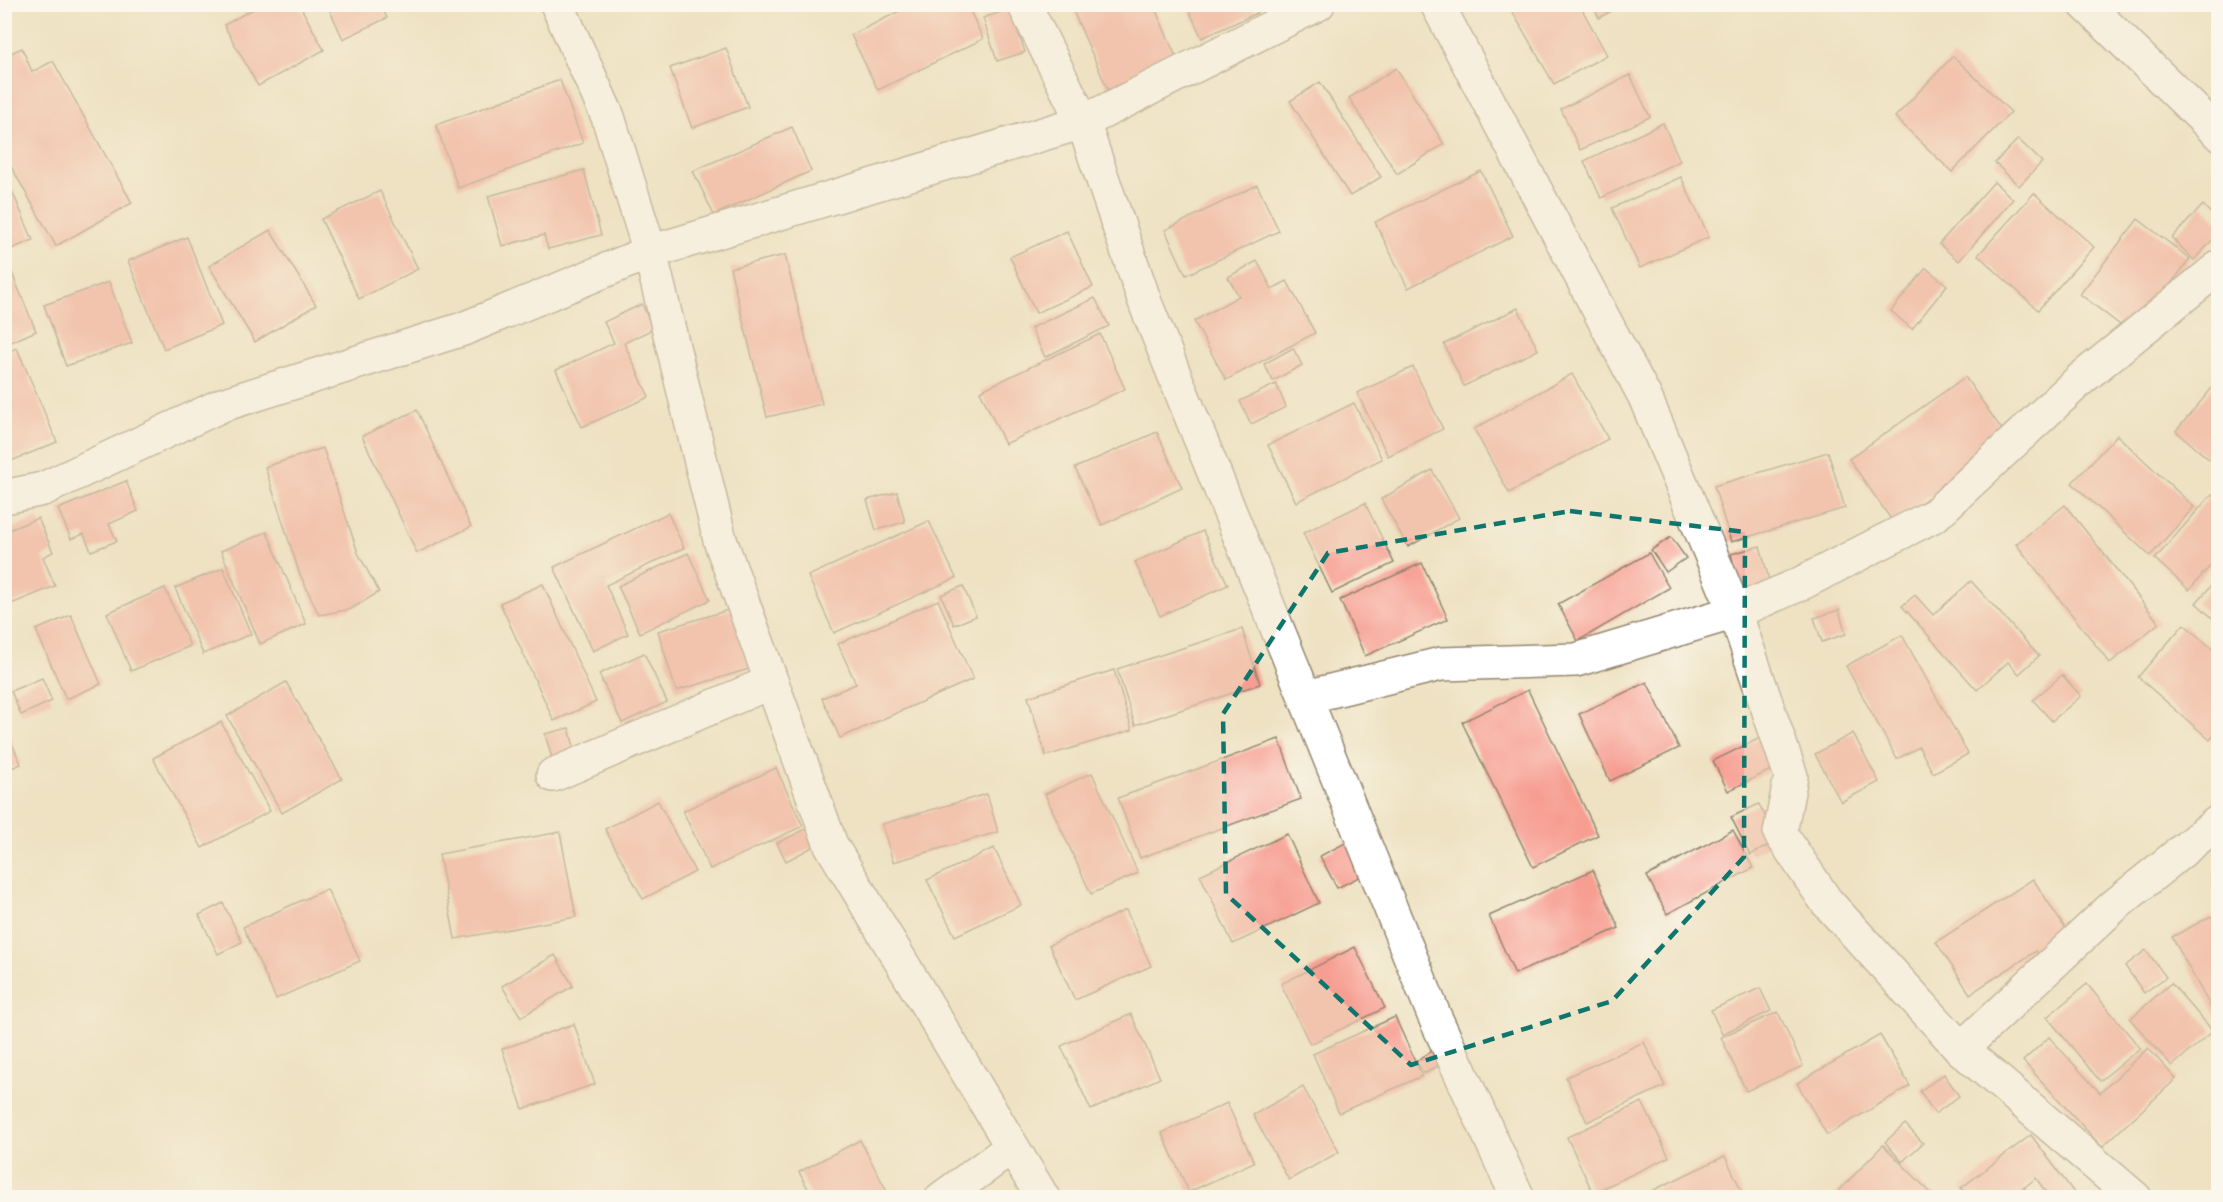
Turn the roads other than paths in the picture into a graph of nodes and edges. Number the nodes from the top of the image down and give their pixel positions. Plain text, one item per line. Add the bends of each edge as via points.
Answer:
1 (557, 4) edge
2 (1024, 4) edge
3 (1318, 4) edge
4 (1437, 4) edge
5 (2085, 4) edge
6 (1083, 122) junction
7 (2218, 133) edge
8 (650, 252) junction
9 (2218, 268) edge
10 (4, 497) edge
11 (1735, 612) junction
12 (771, 682) junction
13 (1305, 697) junction
14 (553, 775) dead end
15 (2218, 822) edge
16 (1961, 1049) junction
17 (1011, 1148) junction
18 (942, 1197) edge
19 (1043, 1197) edge
20 (1518, 1197) edge
21 (2134, 1197) edge

1 - 8 street via 608,117
2 - 6 street
3 - 6 street
4 - 11 street via 1645,397
5 - 7 street
6 - 8 street
6 - 13 street via 1146,306
8 - 10 street via 463,329 222,405 43,489
8 - 12 street via 720,540
9 - 11 street via 2082,378 1935,515 1800,584
11 - 13 street via 1576,660 1441,664
11 - 16 street via 1791,776 1780,833 1826,901
12 - 14 street
12 - 17 street via 831,845
13 - 20 street via 1434,1015
15 - 16 street via 2114,906
16 - 21 street
17 - 18 street
17 - 19 street

